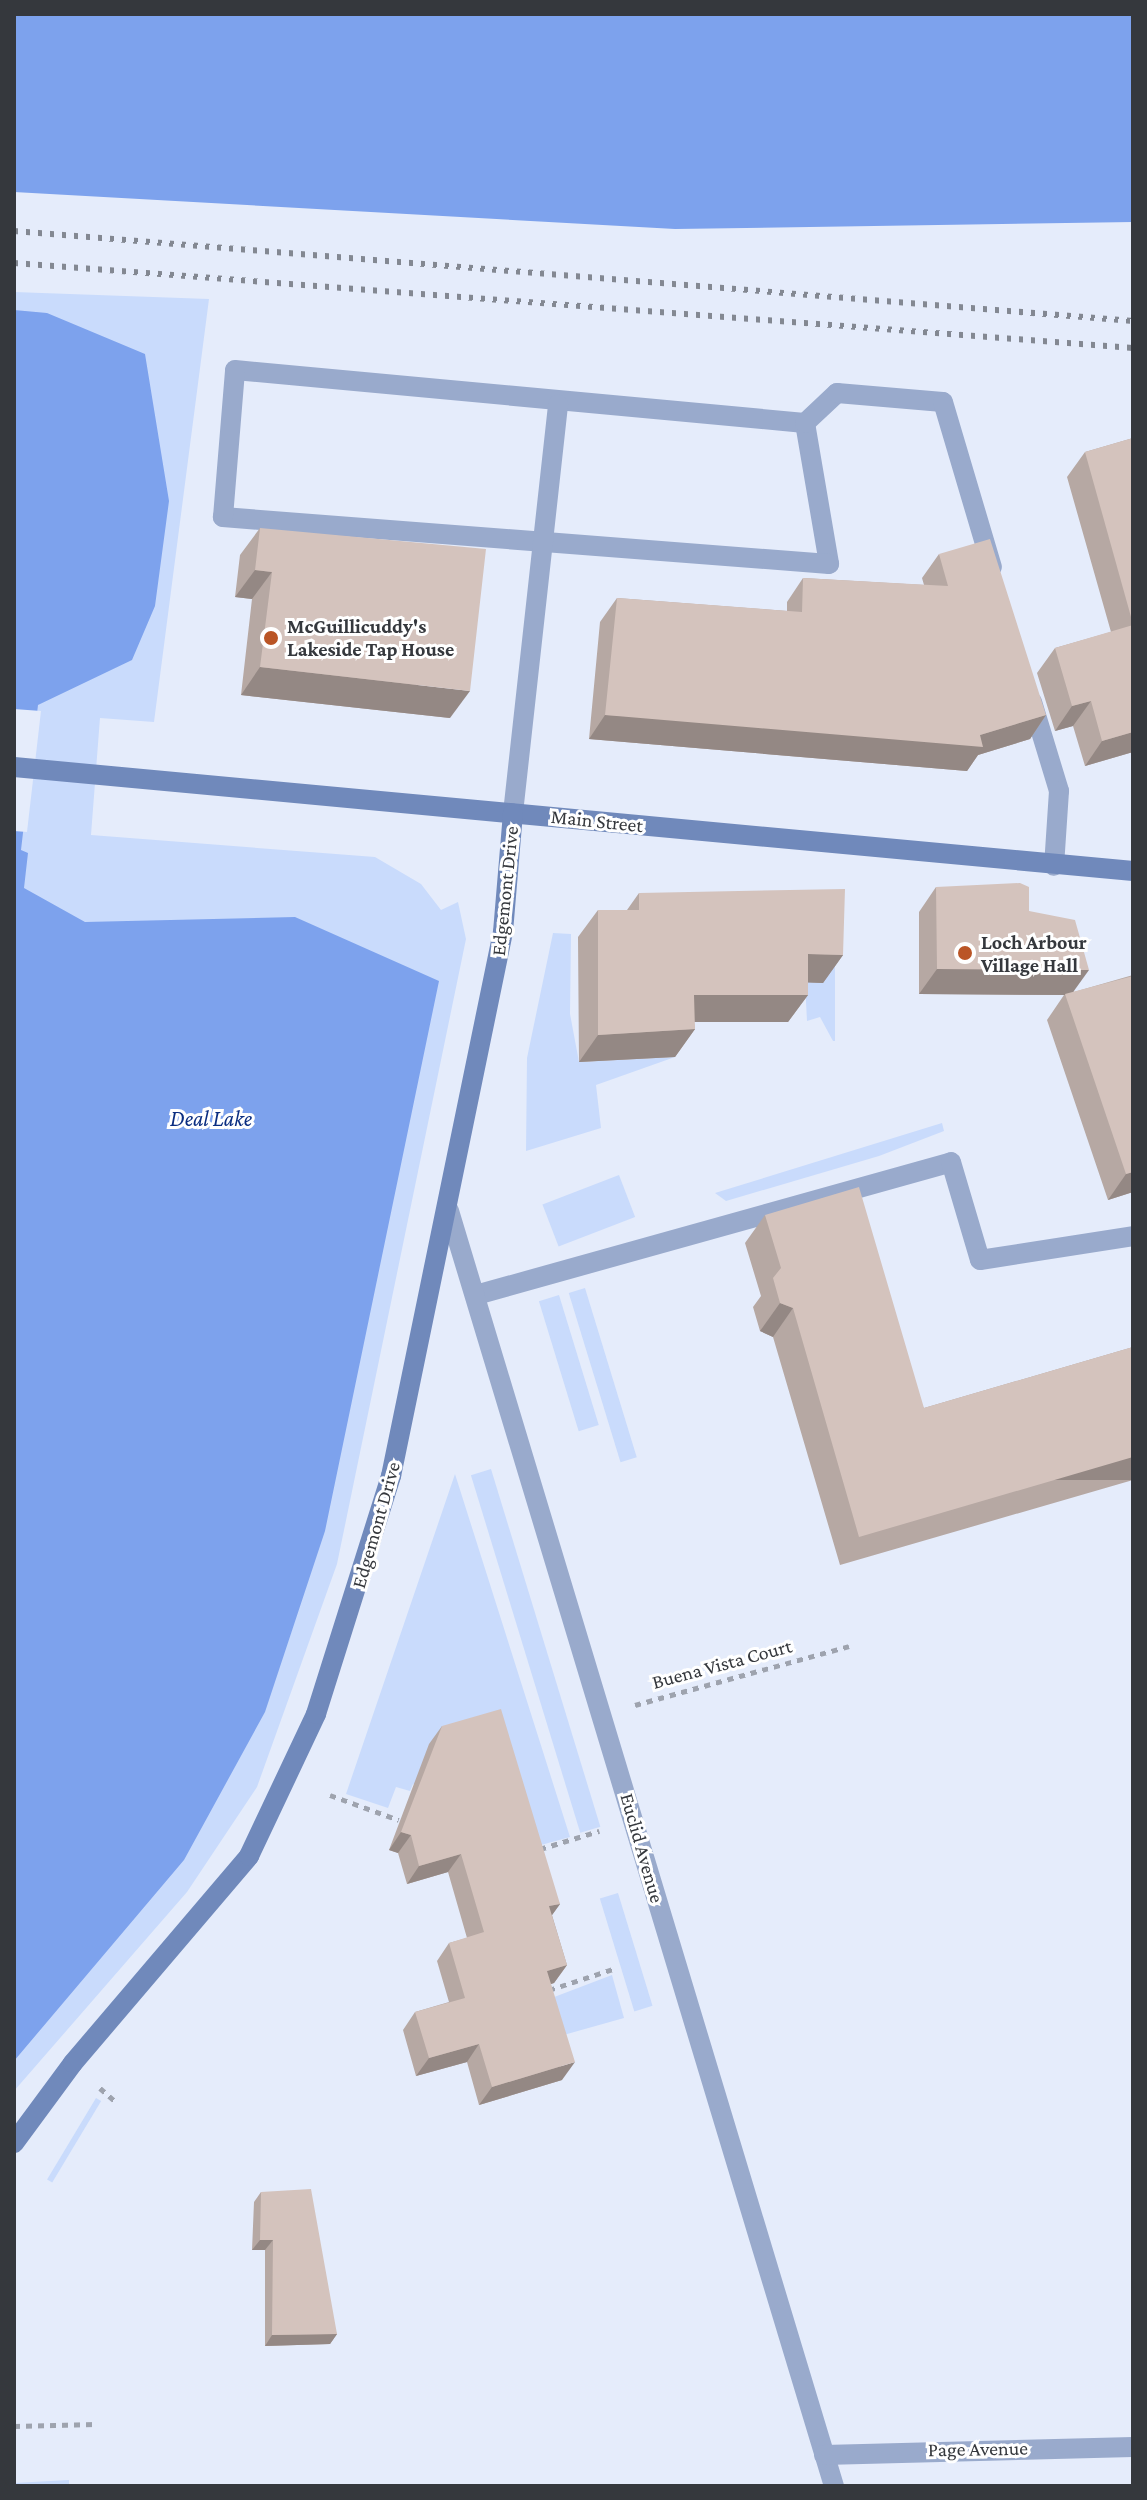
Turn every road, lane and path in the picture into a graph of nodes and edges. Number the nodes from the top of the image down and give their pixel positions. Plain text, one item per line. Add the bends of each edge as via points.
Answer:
1 (558, 404) junction
2 (805, 423) junction
3 (541, 545) junction
4 (1001, 596) edge
5 (1028, 686) edge
6 (24, 768) edge
7 (513, 813) junction
8 (1054, 866) junction
9 (1133, 871) edge
10 (449, 1211) junction
11 (1133, 1236) edge
12 (476, 1295) junction
13 (849, 1646) dead end
14 (603, 1714) junction
15 (330, 1795) dead end
16 (399, 1820) dead end
17 (600, 1831) dead end
18 (531, 1852) edge
19 (616, 1968) dead end
20 (537, 1995) edge
21 (14, 2143) edge
22 (96, 2424) dead end
23 (14, 2426) edge
24 (1133, 2447) edge
25 (824, 2455) junction
26 (834, 2486) edge

1 - 2 street
1 - 3 street
1 - 3 street via 235,370 223,517
2 - 3 street via 829,564
2 - 4 street via 837,393 943,402
3 - 7 street
5 - 8 street via 1059,791
6 - 7 street, Main Street
7 - 8 street, Main Street
7 - 10 street, Edgemont Drive via 503,932
8 - 9 street, Main Street
10 - 12 street, Euclid Avenue
10 - 21 street, Edgemont Drive via 380,1517 291,1781 213,1907 73,2063
11 - 12 street via 980,1260 951,1162
12 - 14 street, Euclid Avenue
13 - 14 path, Buena Vista Court
14 - 25 street, Euclid Avenue
15 - 16 path
17 - 18 path
19 - 20 path
22 - 23 path
24 - 25 street, Page Avenue
25 - 26 street, Euclid Avenue

